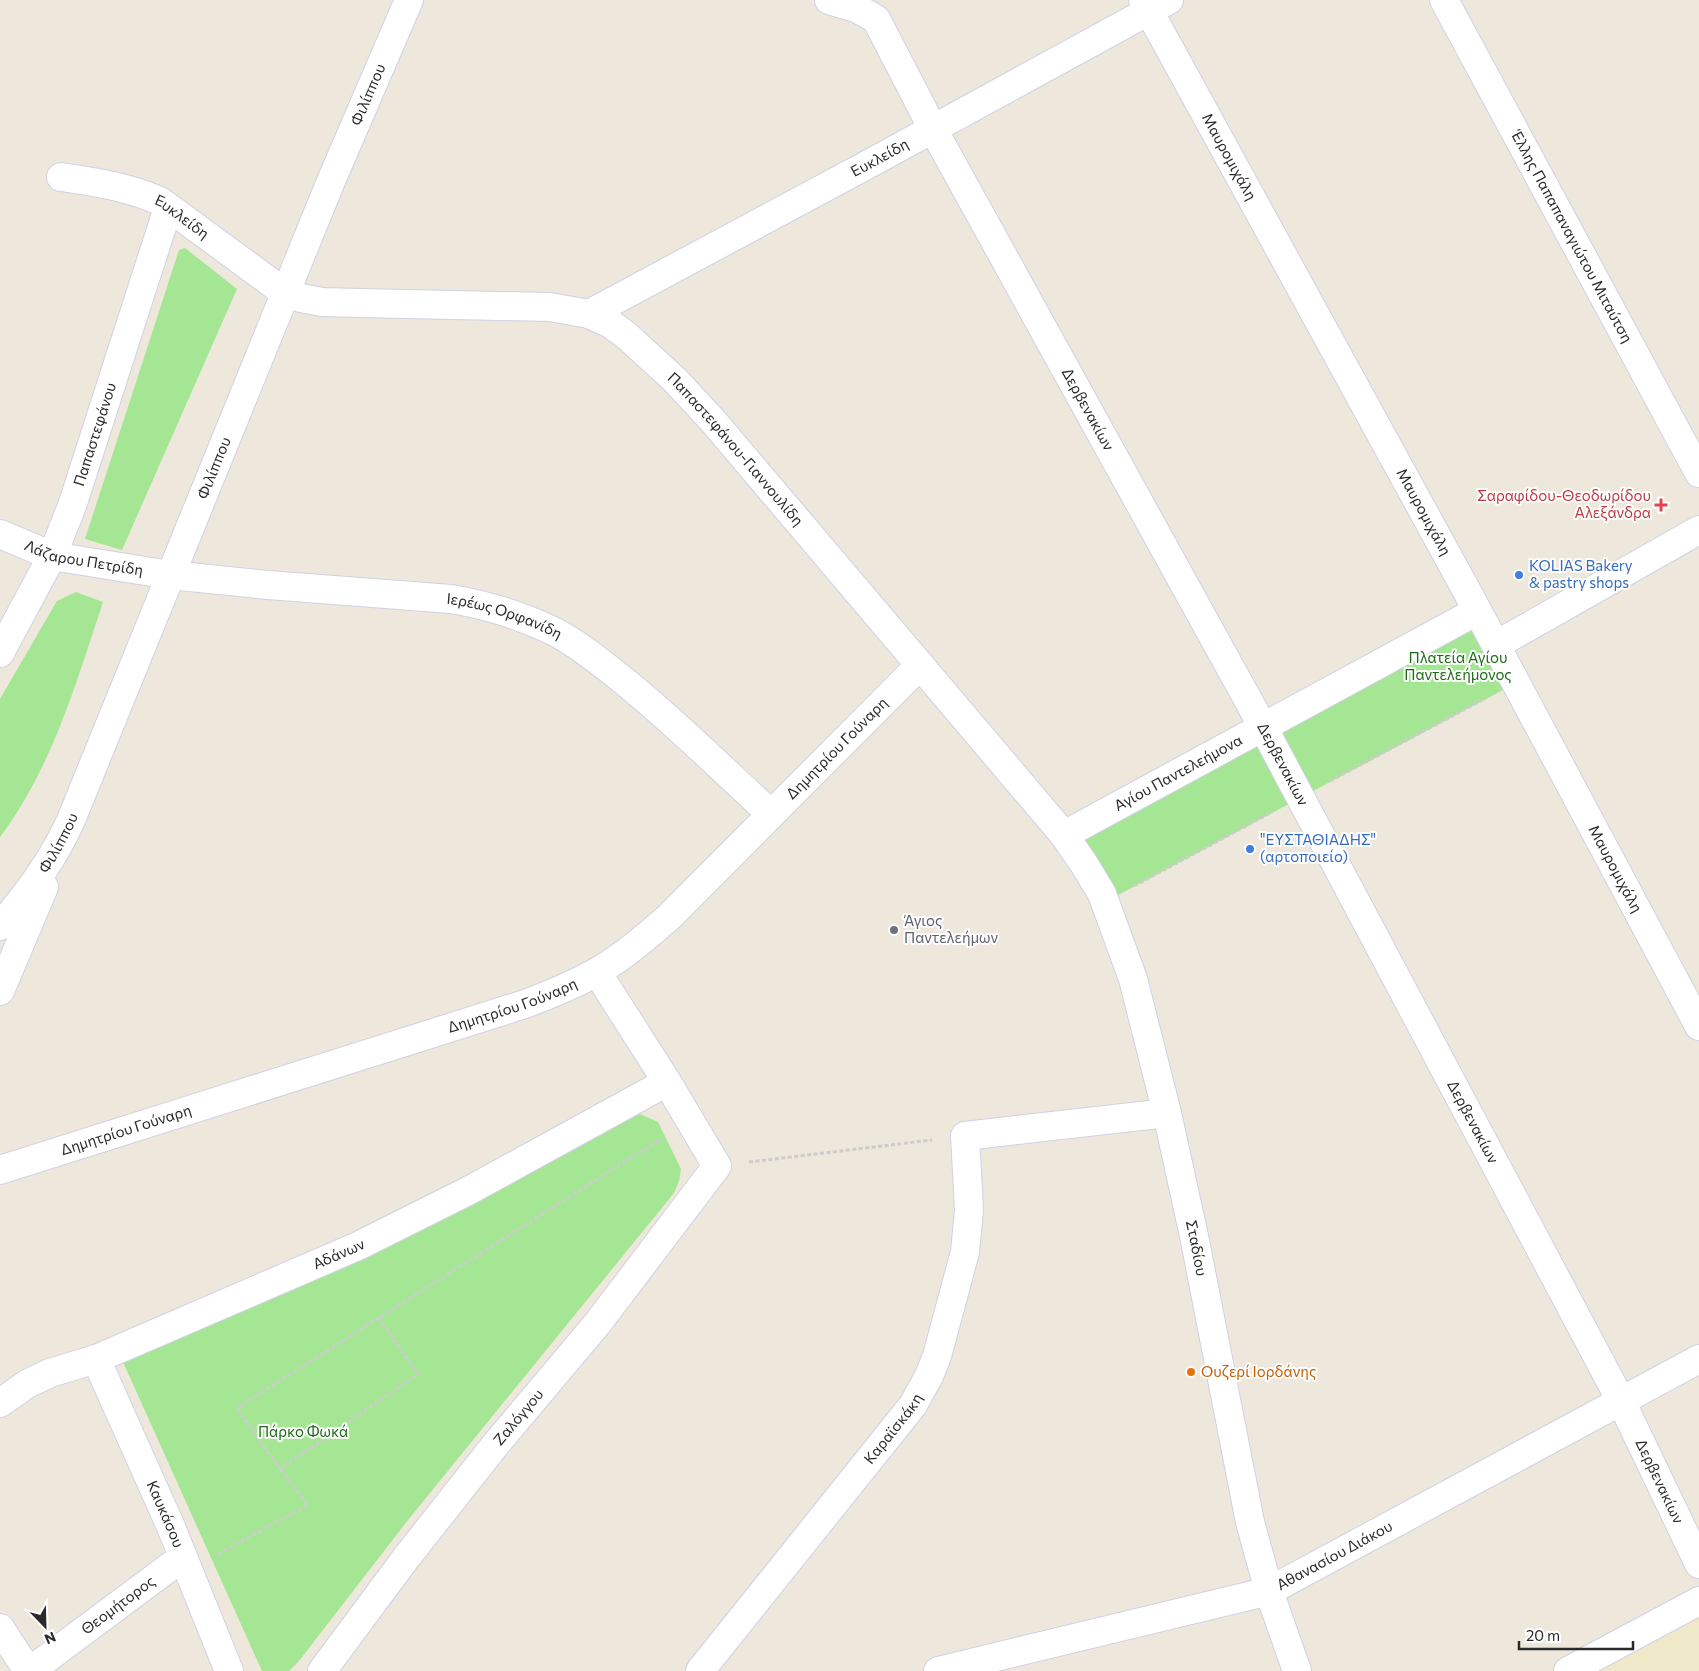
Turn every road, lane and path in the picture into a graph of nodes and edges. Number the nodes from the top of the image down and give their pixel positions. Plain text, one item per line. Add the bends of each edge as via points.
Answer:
1 (409, 0) edge
2 (829, 0) edge
3 (1444, 0) edge
4 (1154, 4) edge
5 (933, 129) junction
6 (61, 177) dead end
7 (168, 208) junction
8 (286, 292) junction
9 (589, 314) junction
10 (1699, 473) edge
11 (1699, 530) edge
12 (0, 534) edge
13 (52, 556) junction
14 (170, 575) junction
15 (1477, 611) junction
16 (1496, 645) junction
17 (0, 653) edge
18 (920, 665) junction
19 (1263, 727) junction
20 (771, 814) junction
21 (1064, 836) junction
22 (61, 841) junction
23 (0, 926) edge
24 (597, 972) junction
25 (0, 991) edge
26 (1699, 1026) edge
27 (667, 1082) junction
28 (1167, 1113) junction
29 (665, 1136) dead end
30 (965, 1136) junction
31 (717, 1166) junction
32 (0, 1170) edge
33 (379, 1318) junction
34 (96, 1359) junction
35 (1699, 1359) edge
36 (1621, 1401) junction
37 (0, 1403) edge
38 (280, 1470) junction
39 (184, 1558) junction
40 (211, 1558) dead end
41 (1699, 1564) edge
42 (1269, 1592) junction
43 (1699, 1601) edge
44 (0, 1628) edge
45 (29, 1671) edge
46 (229, 1671) edge
47 (322, 1671) edge
48 (700, 1671) edge
49 (938, 1671) edge
50 (1297, 1671) edge
51 (1568, 1671) edge

1 - 8 street, Φιλίππου
2 - 5 street, Δερβενακίων via 856,8 876,19
3 - 10 street, Έλλης Παπαπαναγιώτου Μιταύτση
4 - 5 street, Ευκλείδη
4 - 15 street, Μαυρομιχάλη
5 - 9 street, Ευκλείδη
5 - 19 street, Δερβενακίων
6 - 7 street, Ευκλείδη via 106,183 139,192
7 - 8 street, Ευκλείδη
7 - 13 street, Παπαστεφάνου via 72,506
8 - 9 street, Παπαστεφάνου-Γιαννουλίδη via 322,302 550,307
8 - 14 street, Φιλίππου
9 - 18 street, Παπαστεφάνου-Γιαννουλίδη via 627,336 675,380 720,428
11 - 16 street
12 - 13 street, Λάζαρου Πετρίδη
13 - 14 street, Λάζαρου Πετρίδη
13 - 17 street, Παπαστεφάνου
14 - 20 street, Ιερέως Ορφανίδη via 451,598 508,612 554,632 605,666 652,704
14 - 22 street, Φιλίππου
15 - 16 street, Μαυρομιχάλη
15 - 19 street, Αγίου Παντελεήμονα
16 - 26 street, Μαυρομιχάλη
18 - 20 street, Δημητρίου Γούναρη
18 - 21 street, Παπαστεφάνου-Γιαννουλίδη
19 - 21 street, Αγίου Παντελεήμονα
19 - 36 street, Δερβενακίων
20 - 24 street, Δημητρίου Γούναρη via 669,917
21 - 28 street, Σταδίου via 1096,883 1110,912 1144,1018
22 - 23 street, Φιλίππου via 30,891
22 - 25 street
24 - 27 street
24 - 32 street, Δημητρίου Γούναρη via 525,1004
27 - 31 street
27 - 34 street, Αδάνων via 494,1177 358,1246
28 - 30 street
28 - 42 street, Σταδίου via 1250,1522
29 - 33 path
30 - 31 path
30 - 48 street, Καραϊσκάκη via 969,1210 965,1252 929,1376 913,1405
31 - 47 street, Ζαλόγγου via 597,1324 406,1558
33 - 38 path via 418,1374
33 - 38 path via 237,1408
34 - 37 street, Αδάνων via 50,1373
34 - 39 street, Καυκάσου
35 - 36 street, Αθανασίου Διάκου
36 - 41 street, Δερβενακίων
36 - 42 street, Αθανασίου Διάκου
38 - 40 path via 308,1505
39 - 45 street, Θεομήτορος
39 - 46 street, Καυκάσου
42 - 49 street, Αθανασίου Διάκου
42 - 50 street, Σταδίου
43 - 51 street
44 - 45 street

